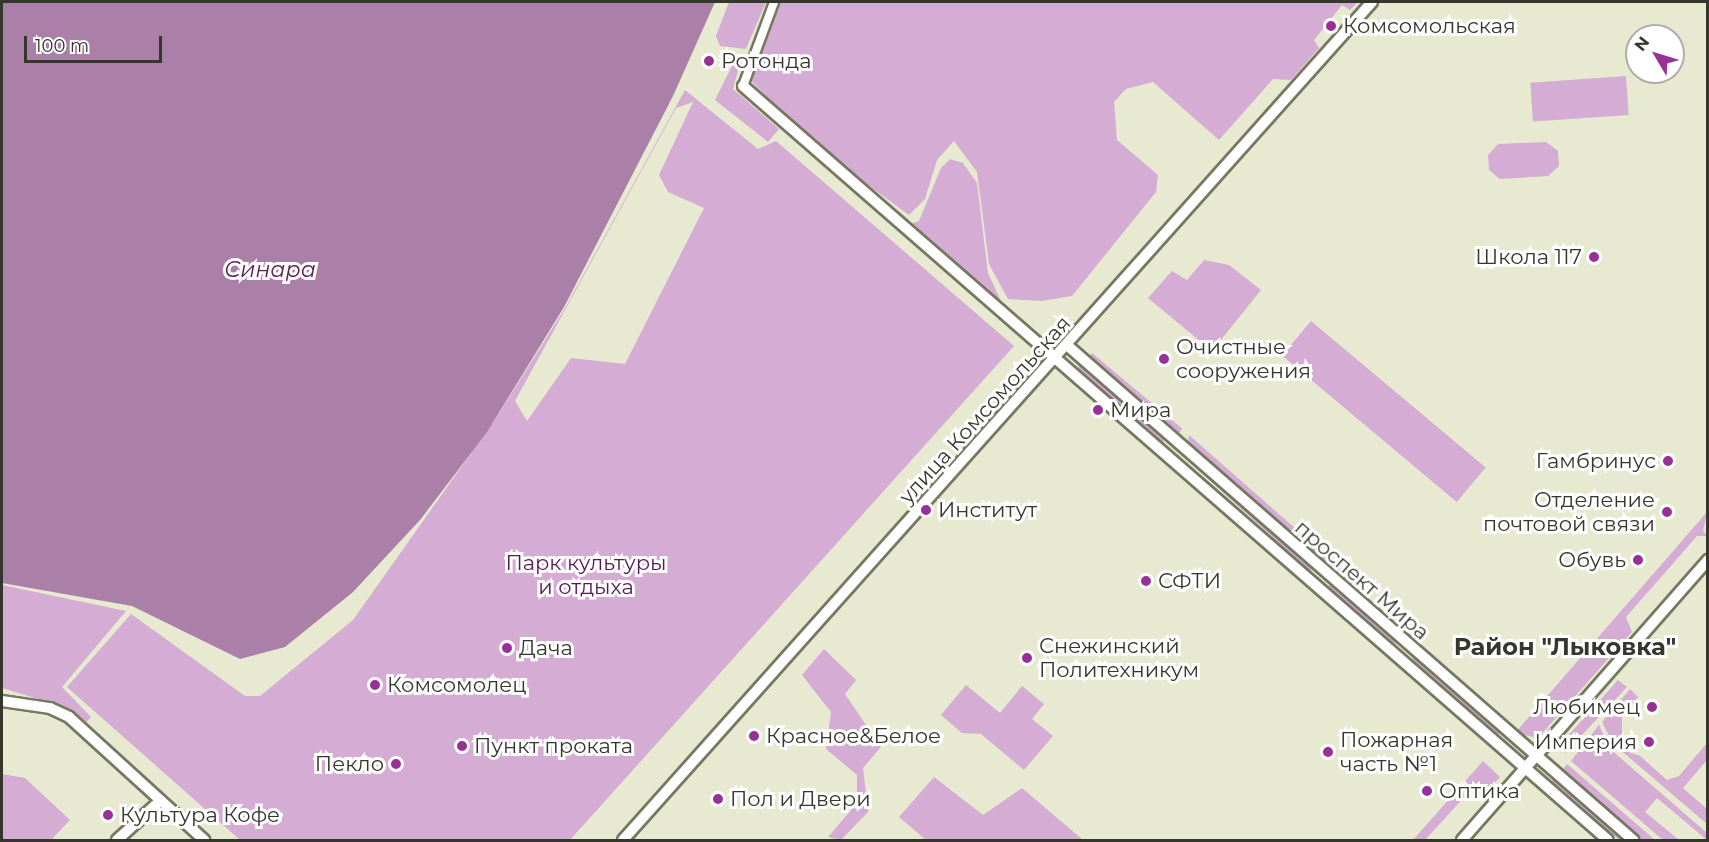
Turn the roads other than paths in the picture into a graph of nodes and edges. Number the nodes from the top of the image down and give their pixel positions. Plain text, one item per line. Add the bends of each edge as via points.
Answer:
1 (774, 2) edge
2 (1372, 2) edge
3 (743, 86) joint
4 (1068, 346) junction
5 (1056, 358) junction
6 (1177, 442) junction
7 (1167, 454) junction
8 (1707, 560) edge
9 (1322, 569) junction
10 (1310, 584) junction
11 (1408, 646) junction
12 (1396, 660) junction
13 (2, 701) edge
14 (1534, 755) junction
15 (1522, 769) junction
16 (160, 801) junction
17 (117, 840) edge
18 (204, 840) edge
19 (623, 840) edge
20 (1462, 840) edge
21 (1608, 840) edge
22 (1633, 840) edge

1 - 3 street
2 - 4 street, улица Комсомольская
3 - 5 street, проспект Мира
4 - 5 street, улица Комсомольская
4 - 6 street, проспект Мира
5 - 7 street, проспект Мира
5 - 19 street, улица Комсомольская
6 - 7 street
6 - 9 street, проспект Мира
7 - 10 street, проспект Мира
8 - 14 street
9 - 10 street
9 - 11 street, проспект Мира
10 - 12 street, проспект Мира
11 - 12 street
11 - 14 street, проспект Мира
12 - 15 street, проспект Мира
13 - 16 street via 50,708 69,717
14 - 15 street
14 - 22 street, проспект Мира
15 - 20 street
15 - 21 street, проспект Мира
16 - 17 street
16 - 18 street

